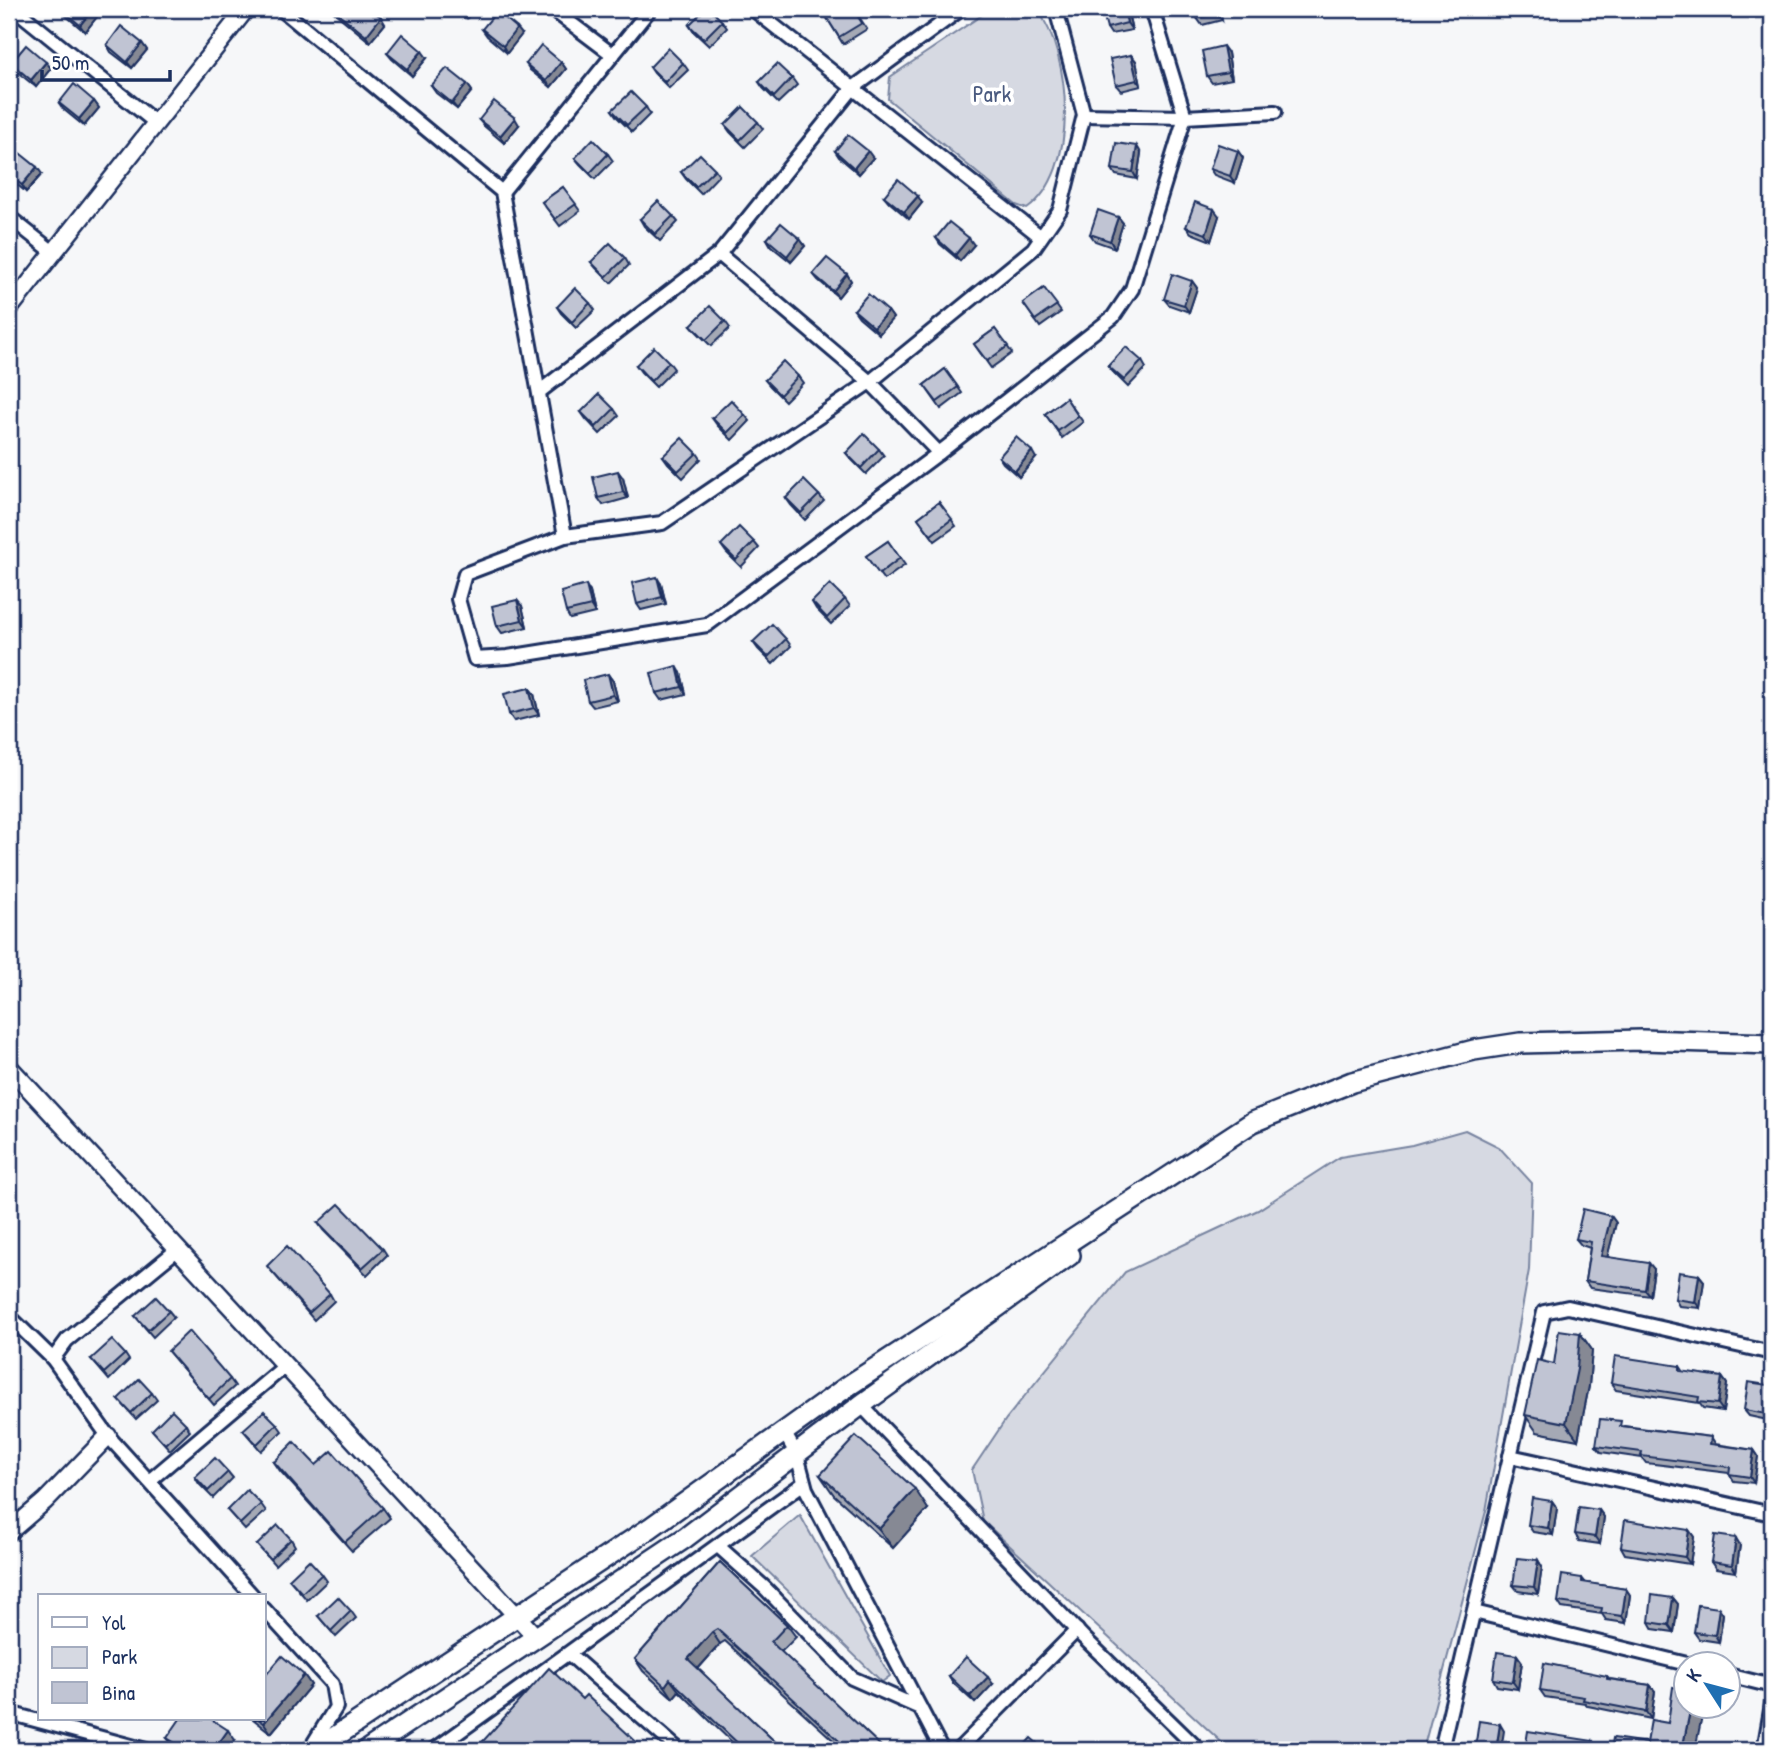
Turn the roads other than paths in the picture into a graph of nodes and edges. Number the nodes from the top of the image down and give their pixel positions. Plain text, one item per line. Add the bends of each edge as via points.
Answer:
1 (15, 9) edge
2 (246, 9) edge
3 (281, 9) edge
4 (552, 9) edge
5 (650, 9) edge
6 (753, 9) edge
7 (961, 9) edge
8 (1056, 9) edge
9 (1152, 9) edge
10 (613, 55) junction
11 (853, 88) junction
12 (1275, 112) dead end
13 (1084, 115) junction
14 (1185, 117) junction
15 (156, 123) junction
16 (502, 192) junction
17 (9, 217) edge
18 (1041, 237) junction
19 (53, 252) junction
20 (719, 254) junction
21 (9, 309) edge
22 (870, 382) junction
23 (539, 392) junction
24 (939, 453) junction
25 (565, 536) junction
26 (1772, 1044) edge
27 (1772, 1055) edge
28 (9, 1067) edge
29 (178, 1249) junction
30 (9, 1316) edge
31 (1772, 1353) edge
32 (53, 1359) junction
33 (285, 1366) junction
34 (861, 1405) junction
35 (784, 1432) junction
36 (108, 1436) junction
37 (797, 1455) junction
38 (1510, 1457) junction
39 (149, 1481) junction
40 (804, 1483) junction
41 (1772, 1514) edge
42 (9, 1532) edge
43 (718, 1546) junction
44 (251, 1594) edge
45 (266, 1611) edge
46 (1475, 1612) junction
47 (516, 1616) junction
48 (1077, 1630) junction
49 (537, 1638) junction
50 (569, 1654) junction
51 (1672, 1660) edge
52 (1742, 1678) edge
53 (1772, 1686) edge
54 (1772, 1704) edge
55 (920, 1708) junction
56 (9, 1713) edge
57 (146, 1750) edge
58 (309, 1750) edge
59 (315, 1750) edge
60 (367, 1750) edge
61 (434, 1750) edge
62 (679, 1750) edge
63 (942, 1750) edge
64 (958, 1750) edge
65 (1199, 1750) edge
66 (1441, 1750) edge
67 (1764, 1750) edge

1 - 15 street
2 - 15 street
3 - 16 street
4 - 10 street
5 - 10 street
6 - 11 street
7 - 11 street
8 - 13 street
9 - 14 street
10 - 16 street
11 - 18 street
11 - 20 street
12 - 14 street
13 - 14 street
13 - 18 street via 1060,210
14 - 24 street via 1132,289 1113,317
15 - 19 street
16 - 23 street
17 - 19 street
18 - 22 street
19 - 21 street
20 - 22 street
20 - 23 street
22 - 24 street
22 - 25 street via 662,523
23 - 25 street
24 - 25 street via 707,625 475,659 458,599 465,574
26 - 35 main road via 1520,1043 1474,1050 1352,1082 1298,1102 1252,1122 1208,1149
27 - 34 main road via 1558,1053 1497,1057 1366,1088 1314,1107 1274,1124 1177,1181
28 - 29 street
29 - 32 street via 67,1340
29 - 33 street
30 - 32 street
31 - 38 street via 1568,1307 1544,1312
32 - 36 street
33 - 39 street
33 - 47 street
34 - 37 main road
34 - 48 street
35 - 37 street
35 - 47 main road
36 - 39 street
36 - 42 street
37 - 40 street
37 - 49 main road
38 - 41 street
38 - 46 street
39 - 44 street
40 - 43 street
40 - 55 street
43 - 50 street
43 - 55 street via 852,1678
45 - 58 street via 332,1684 336,1707
46 - 51 street
46 - 66 street
47 - 49 street
47 - 59 main road
48 - 64 street
48 - 65 street
49 - 60 main road
50 - 61 street
50 - 62 street
52 - 53 street
54 - 67 street
55 - 63 street
56 - 57 street

